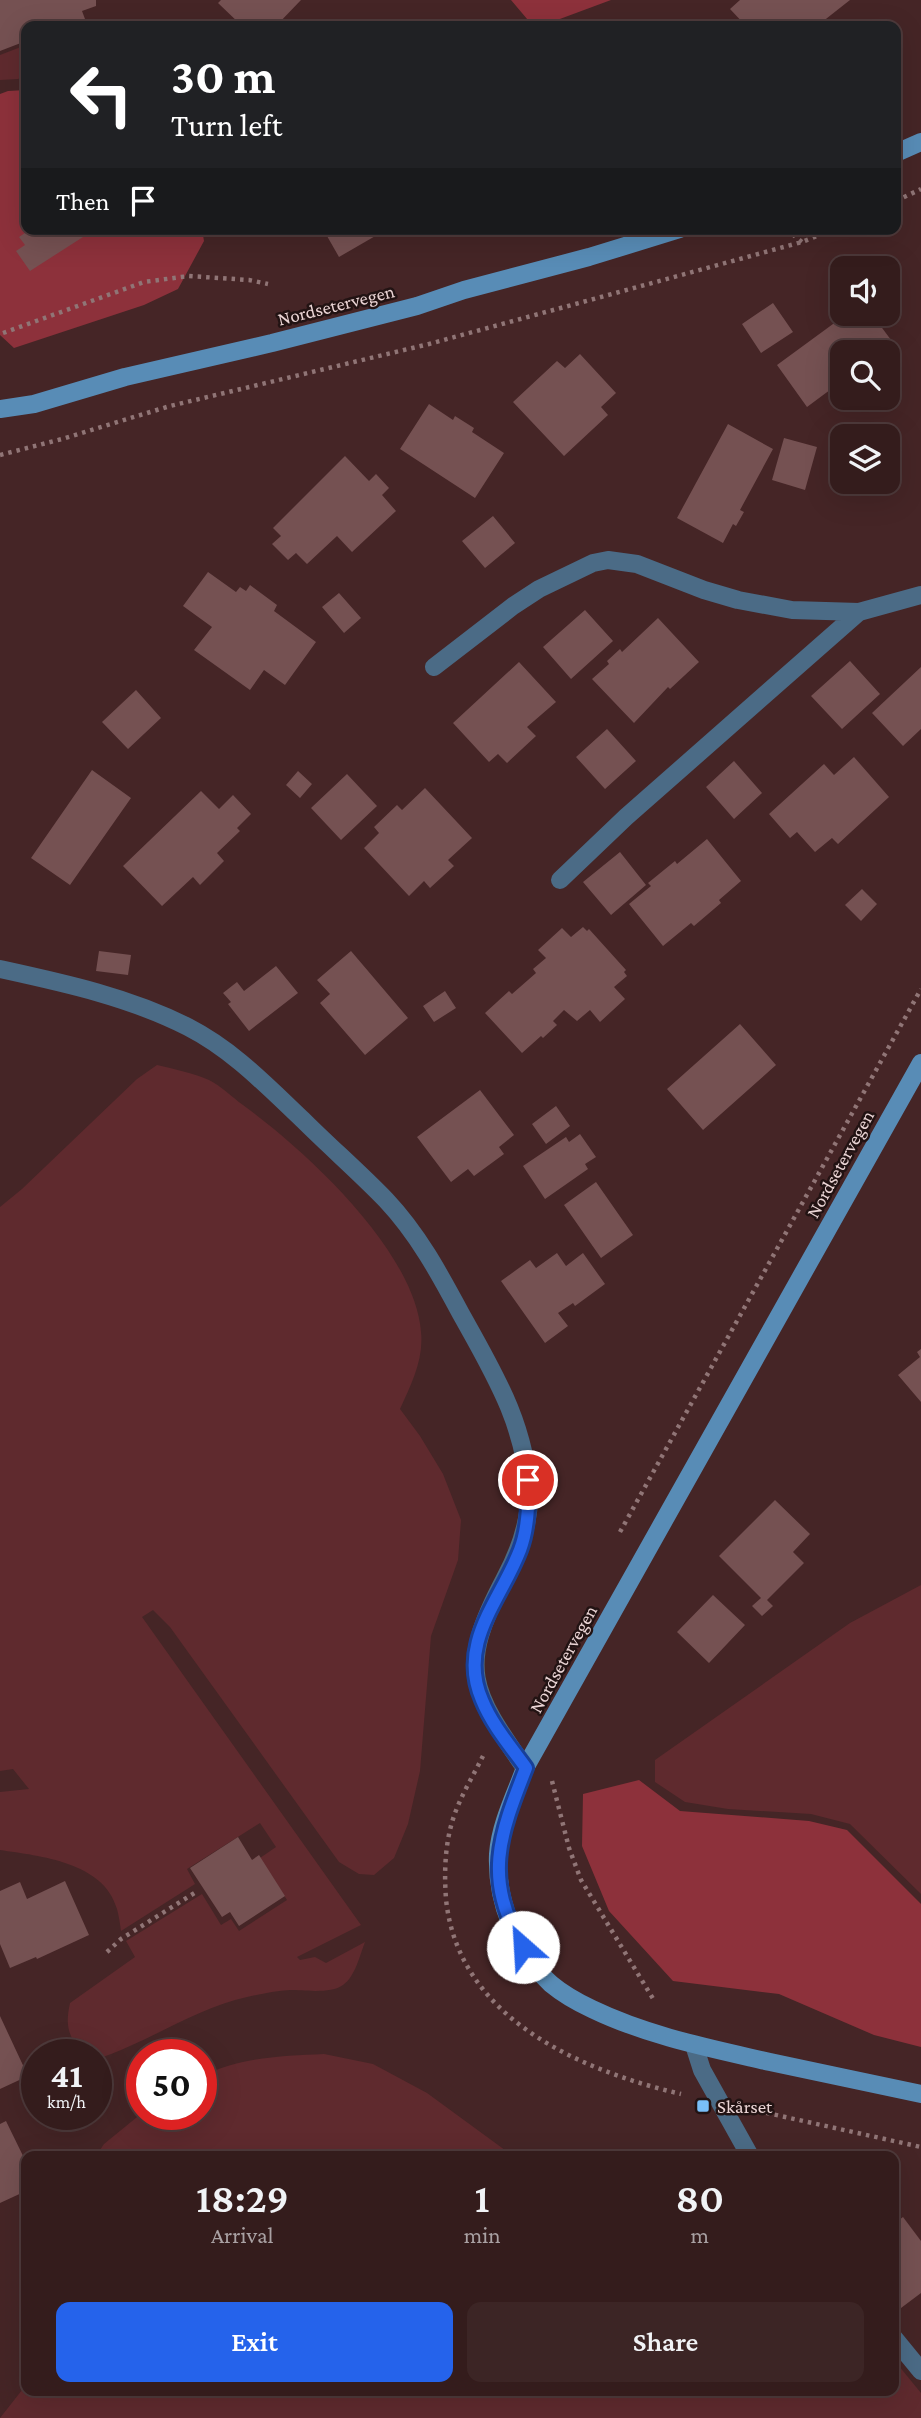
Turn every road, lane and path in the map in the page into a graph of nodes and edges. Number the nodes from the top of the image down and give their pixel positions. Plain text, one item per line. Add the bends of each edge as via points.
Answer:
1 (921, 142) edge
2 (901, 151) edge
3 (921, 189) edge
4 (901, 199) edge
5 (660, 235) edge
6 (793, 235) edge
7 (819, 235) edge
8 (802, 242) junction
9 (268, 284) dead end
10 (3, 333) dead end
11 (0, 409) edge
12 (0, 455) edge
13 (921, 595) edge
14 (859, 612) junction
15 (434, 667) dead end
16 (560, 880) dead end
17 (0, 969) edge
18 (921, 989) edge
19 (921, 1063) edge
20 (614, 1544) dead end
21 (500, 1732) junction
22 (526, 1768) junction
23 (550, 1773) dead end
24 (196, 1892) dead end
25 (107, 1952) dead end
26 (658, 2007) dead end
27 (694, 2045) junction
28 (921, 2094) edge
29 (719, 2102) junction
30 (921, 2147) edge
31 (747, 2151) edge
32 (899, 2344) edge
33 (921, 2371) edge

1 - 2 main road
3 - 4 path
5 - 11 main road, Nordsetervegen via 417,306
6 - 8 path
7 - 8 path
8 - 12 path via 429,344 170,406
9 - 10 path via 189,276 144,282
13 - 14 street
14 - 15 street via 792,610 738,600 637,564 608,560 539,589
14 - 16 street
17 - 21 street via 136,1004 189,1028 239,1060 387,1201 426,1248 505,1393 526,1460 529,1500 521,1548 477,1641 474,1671 482,1700
18 - 20 path
19 - 22 main road, Nordsetervegen
21 - 22 street
21 - 29 path via 485,1751 453,1818 447,1848 448,1914 470,1969 494,2004 571,2058 637,2083
22 - 27 main road, Nordsetervegen via 504,1825 498,1852 499,1884 511,1926 535,1967 552,1985 594,2010
23 - 26 path via 581,1880
24 - 25 path via 121,1938
27 - 28 main road, Nordsetervegen
27 - 29 street
29 - 30 path
29 - 31 street
32 - 33 street

